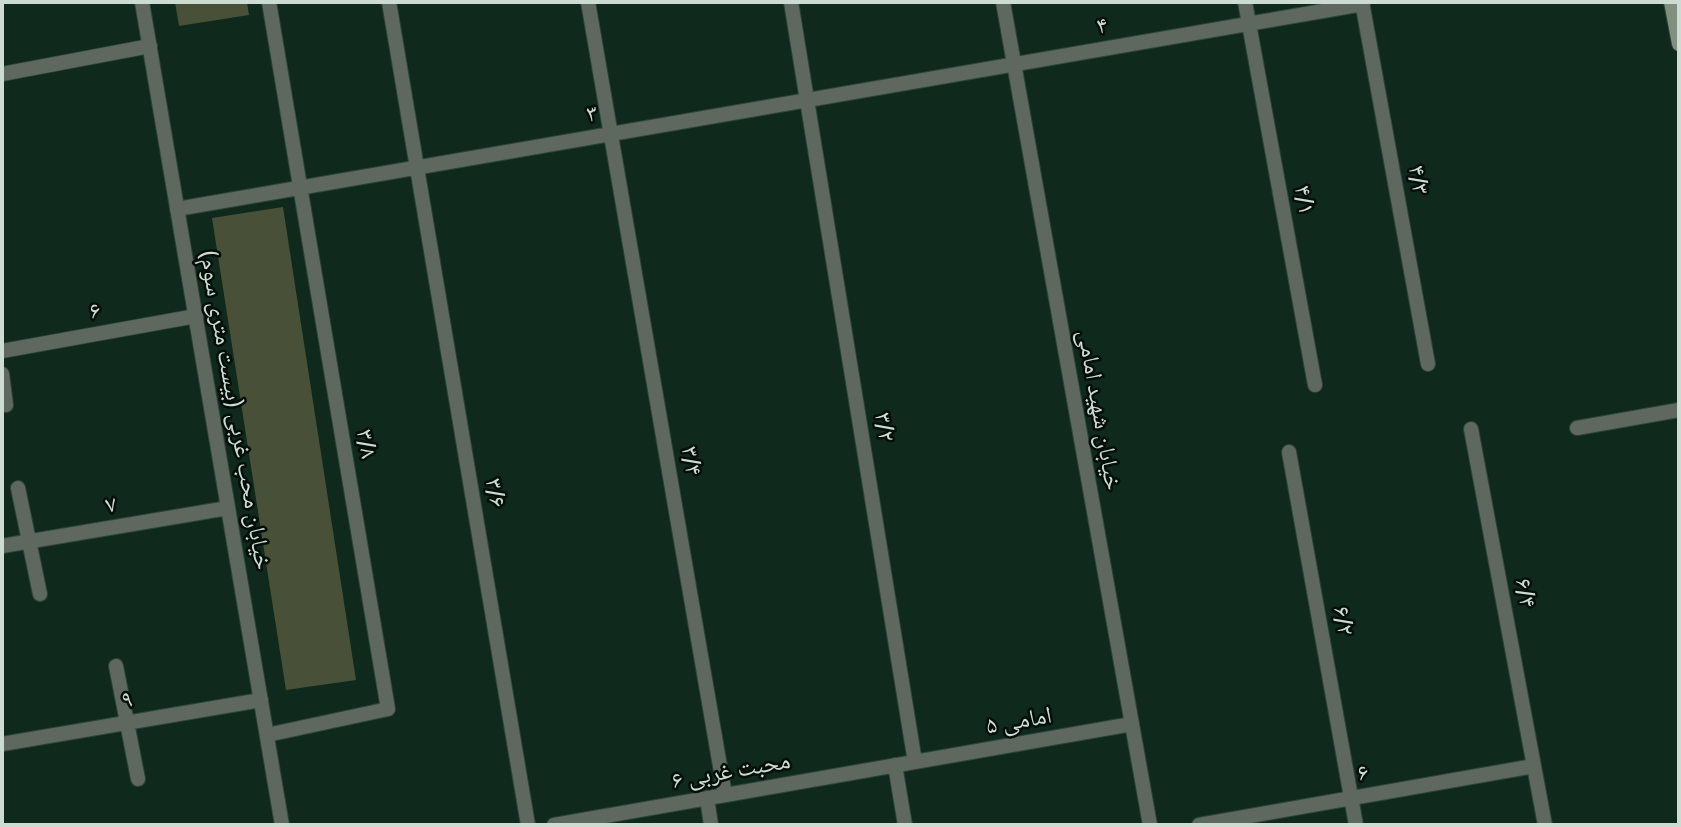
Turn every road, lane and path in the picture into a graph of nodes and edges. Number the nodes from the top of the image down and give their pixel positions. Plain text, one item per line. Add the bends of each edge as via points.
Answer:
1 (142, 2) edge
2 (269, 2) edge
3 (389, 2) edge
4 (588, 2) edge
5 (791, 2) edge
6 (1003, 2) edge
7 (1245, 2) edge
8 (1671, 2) edge
9 (1362, 3) edge
10 (1677, 16) edge
11 (1249, 24) junction
12 (1679, 44) edge
13 (150, 46) junction
14 (1014, 64) junction
15 (2, 74) edge
16 (809, 100) junction
17 (611, 134) junction
18 (418, 167) junction
19 (299, 188) junction
20 (177, 209) junction
21 (196, 316) junction
22 (2, 351) edge
23 (1428, 364) dead end
24 (2, 374) edge
25 (1315, 385) dead end
26 (6, 405) dead end
27 (1679, 410) edge
28 (1577, 428) dead end
29 (1471, 429) dead end
30 (1289, 452) dead end
31 (18, 488) dead end
32 (228, 508) junction
33 (29, 541) junction
34 (2, 546) edge
35 (40, 594) dead end
36 (116, 666) dead end
37 (261, 700) junction
38 (128, 723) junction
39 (1132, 724) junction
40 (267, 735) junction
41 (2, 744) edge
42 (915, 762) junction
43 (895, 765) junction
44 (1534, 766) junction
45 (138, 779) dead end
46 (725, 795) junction
47 (1351, 798) junction
48 (707, 799) junction
49 (282, 825) edge
50 (528, 825) edge
51 (554, 825) edge
52 (711, 825) edge
53 (905, 825) edge
54 (1150, 825) edge
55 (1199, 825) edge
56 (1356, 825) edge
57 (1545, 825) edge

1 - 13 street, خیابان محب غربی (بیست متری سوم)
2 - 19 street, ۳/۸
3 - 18 street, ۳/۶
4 - 17 street, ۳/۴
5 - 16 street, ۳/۲
6 - 14 street, خیابان شهید امامی
7 - 11 street, ۴/۱
8 - 10 main road
9 - 11 street, ۴
9 - 23 street, ۴/۳
10 - 12 main road
11 - 14 street, ۴
11 - 25 street, ۴/۱
13 - 15 street
13 - 20 street, خیابان محب غربی (بیست متری سوم)
14 - 16 street, ۳
14 - 39 street, خیابان شهید امامی
16 - 17 street, ۳
16 - 42 street, ۳/۲
17 - 18 street, ۳
17 - 46 street, ۳/۴
18 - 19 street, ۳
18 - 50 street, ۳/۶
19 - 20 street, ۳
19 - 40 street, ۳/۸ via 388,709
20 - 21 street, خیابان محب غربی (بیست متری سوم)
21 - 22 street, ۶
21 - 32 street, خیابان محب غربی (بیست متری سوم)
24 - 26 street
27 - 28 street
29 - 44 street, ۶/۴
30 - 47 street, ۶/۲
31 - 33 street
32 - 33 street, ۷
32 - 37 street, خیابان محب غربی (بیست متری سوم)
33 - 34 street, ۷
33 - 35 street
36 - 38 street
37 - 38 street, ۹
37 - 40 street, خیابان محب غربی (بیست متری سوم)
38 - 41 street, ۹
38 - 45 street
39 - 42 street, امامی ۵
39 - 54 street, خیابان شهید امامی
40 - 49 street, خیابان محب غربی (بیست متری سوم)
42 - 43 street, محبت غربی ۶
43 - 46 street, محبت غربی ۶
43 - 53 street
44 - 47 street, ۶
44 - 57 street, ۶/۴
46 - 48 street, محبت غربی ۶
47 - 55 street, ۶
47 - 56 street, ۶/۲
48 - 51 street, محبت غربی ۶
48 - 52 street

